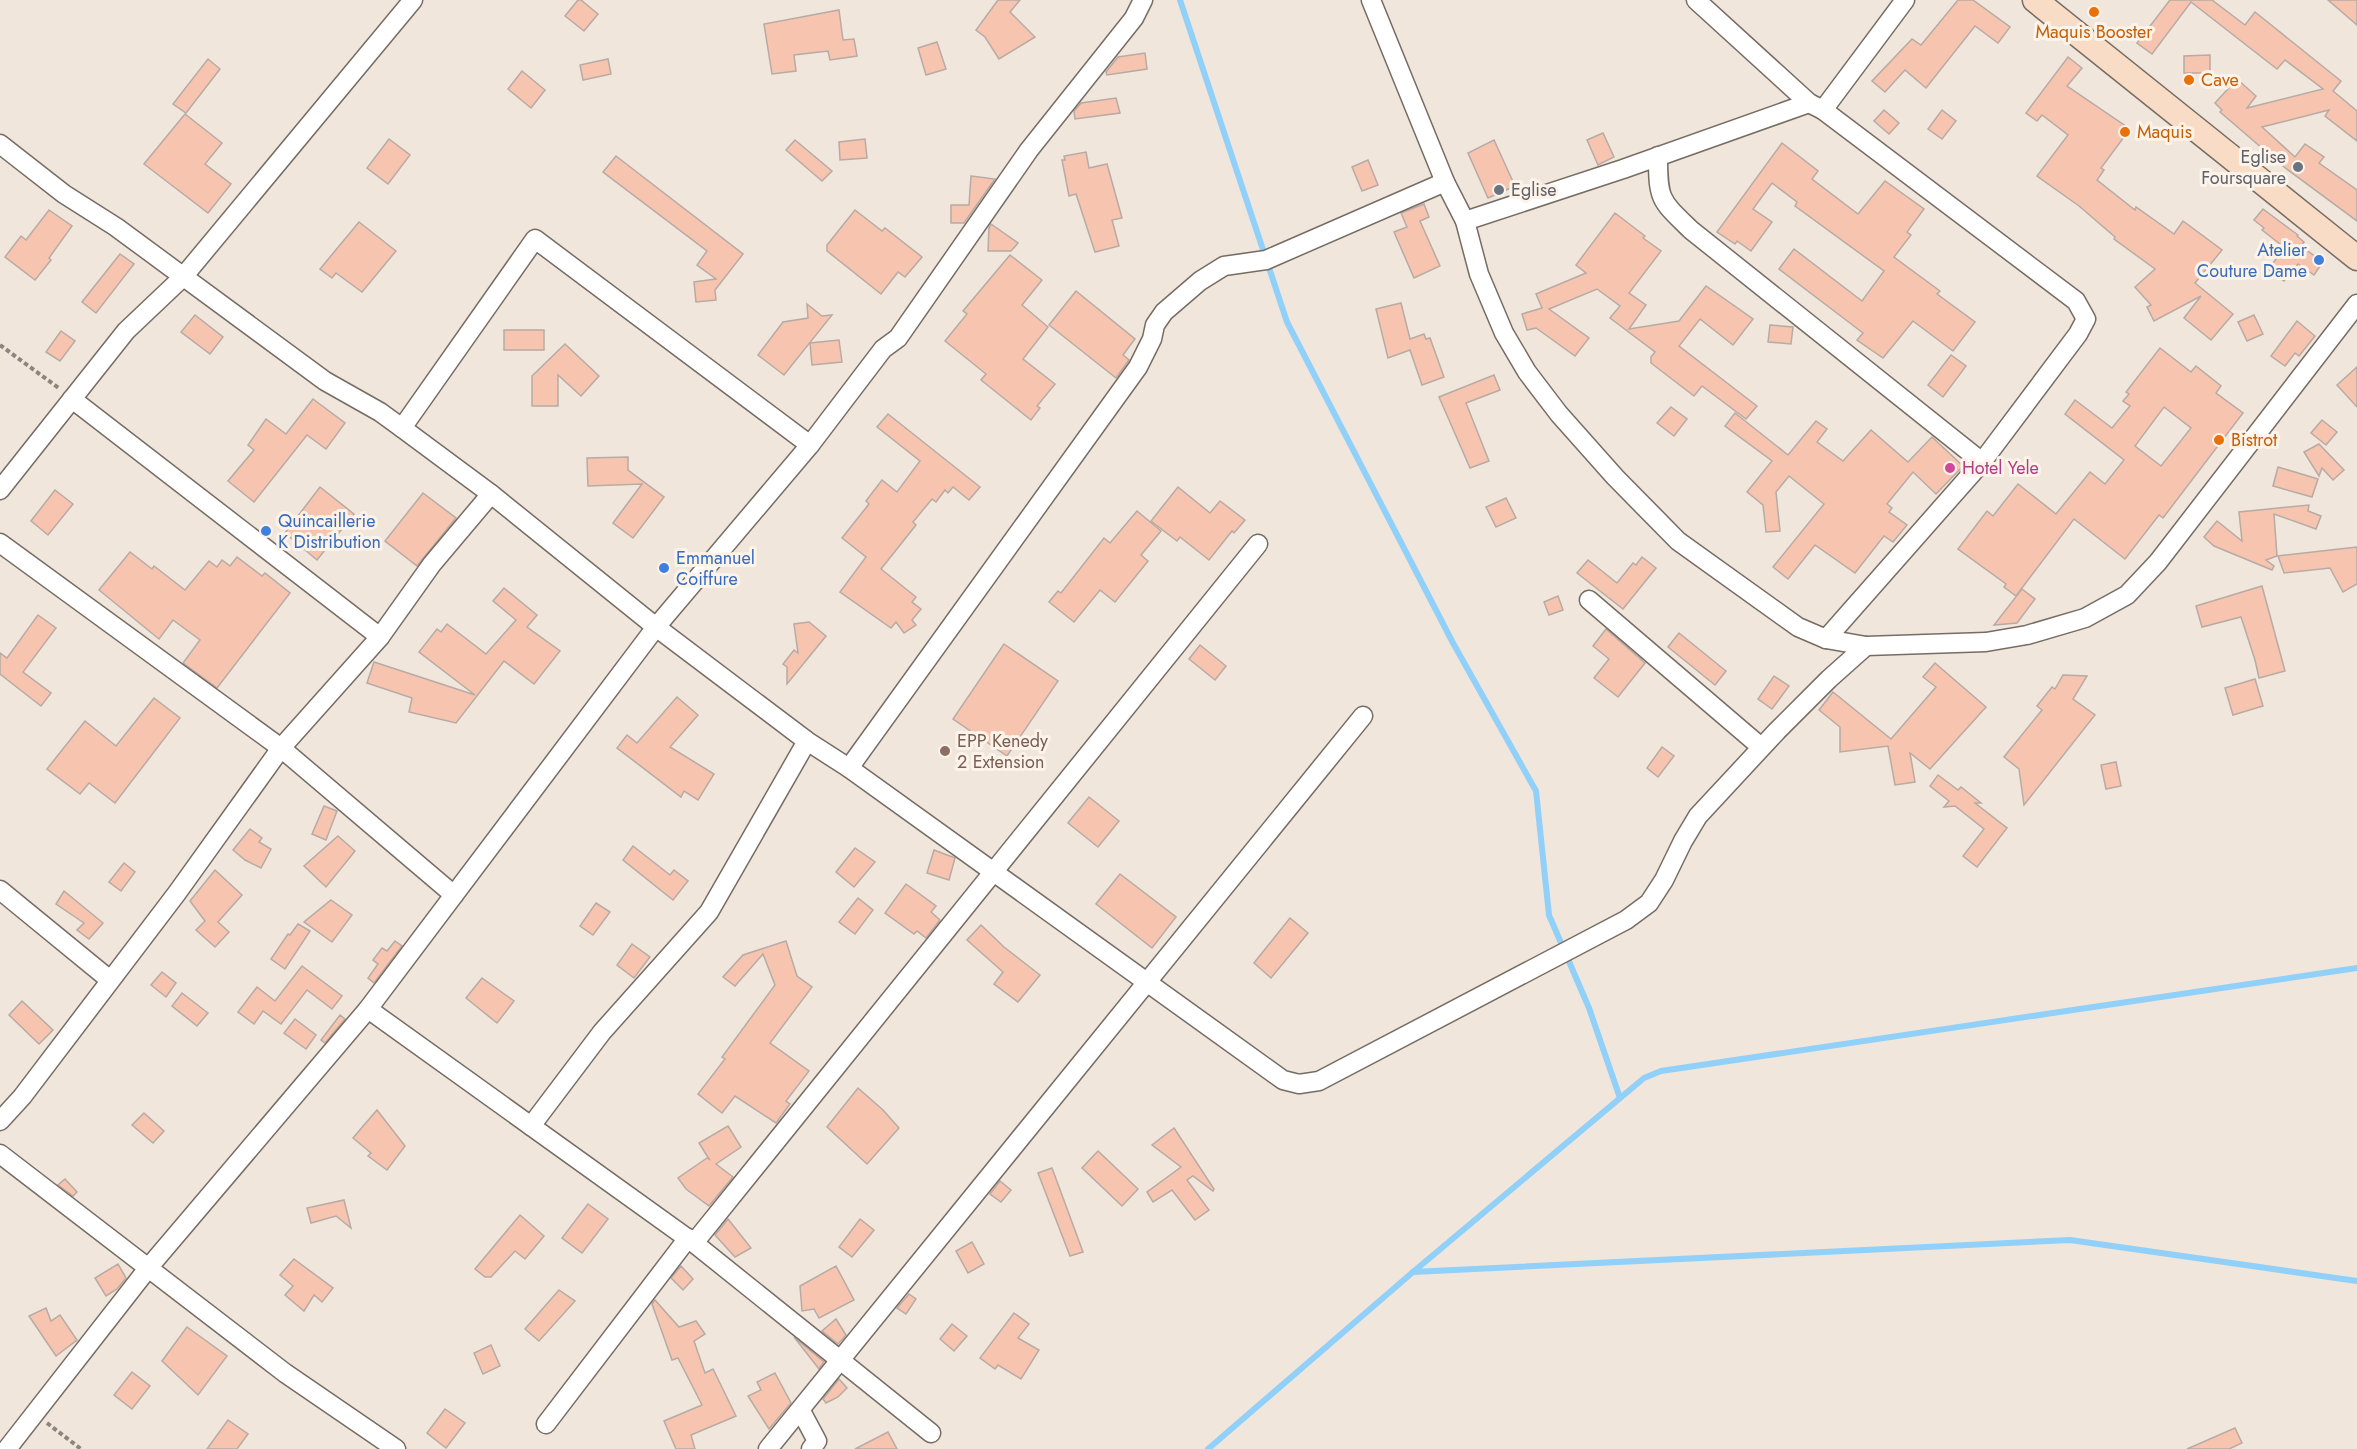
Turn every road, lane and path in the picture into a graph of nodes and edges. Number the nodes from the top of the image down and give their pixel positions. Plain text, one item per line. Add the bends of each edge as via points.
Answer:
1 (413, 0) edge
2 (1143, 0) edge
3 (1371, 0) edge
4 (1695, 0) edge
5 (1905, 0) edge
6 (2035, 0) edge
7 (1816, 106) junction
8 (0, 144) edge
9 (1658, 156) junction
10 (1445, 182) junction
11 (1465, 220) junction
12 (2357, 258) edge
13 (183, 277) junction
14 (2357, 304) edge
15 (0, 345) edge
16 (72, 399) junction
17 (402, 428) junction
18 (810, 445) junction
19 (1982, 462) junction
20 (0, 490) edge
21 (491, 494) junction
22 (0, 543) edge
23 (1258, 544) dead end
24 (1589, 600) dead end
25 (656, 627) junction
26 (380, 637) junction
27 (1826, 639) junction
28 (1866, 646) junction
29 (1363, 716) dead end
30 (807, 741) junction
31 (1761, 747) junction
32 (281, 748) junction
33 (849, 768) junction
34 (993, 873) junction
35 (0, 890) edge
36 (454, 895) junction
37 (110, 980) junction
38 (1148, 983) junction
39 (368, 1009) junction
40 (0, 1121) edge
41 (531, 1126) junction
42 (0, 1154) edge
43 (691, 1240) junction
44 (149, 1267) junction
45 (841, 1361) junction
46 (801, 1411) junction
47 (35, 1413) junction
48 (546, 1424) dead end
49 (932, 1433) dead end
50 (7, 1449) edge
51 (81, 1449) edge
52 (396, 1449) edge
53 (768, 1449) edge
54 (811, 1449) edge

1 - 13 street
2 - 18 street via 1134,18 1029,150 898,338 883,349
3 - 10 street
4 - 7 street
5 - 7 street
6 - 12 street
7 - 9 street
7 - 19 street via 2076,301 2086,319
8 - 13 street
9 - 11 street
9 - 19 street via 1658,186 1664,204 1691,230
10 - 11 street
10 - 33 street via 1266,260 1224,266 1200,280 1164,312 1138,367
11 - 27 street via 1479,274 1504,333 1559,414 1678,541 1798,627
13 - 16 street via 126,331
13 - 17 street via 326,381
14 - 28 street via 2158,562 2127,595 2085,618 2027,635 1986,642
15 - 16 path
16 - 20 street
16 - 26 street
17 - 18 street via 535,239
17 - 21 street
18 - 25 street
19 - 27 street
21 - 25 street
21 - 26 street via 432,564
22 - 32 street
23 - 34 street
24 - 31 street
25 - 30 street
25 - 36 street
26 - 32 street
27 - 28 street
28 - 31 street
29 - 38 street
30 - 33 street
30 - 41 street via 709,912 602,1032
31 - 38 street via 1698,816 1649,903 1626,920 1319,1081 1299,1084 1283,1080
32 - 36 street
32 - 37 street
33 - 34 street
34 - 38 street
34 - 43 street
35 - 37 street
36 - 39 street
37 - 40 street
38 - 45 street
39 - 41 street
39 - 44 street
41 - 43 street
42 - 44 street
43 - 45 street
43 - 48 street
44 - 47 street
44 - 52 street via 285,1373
45 - 46 street
45 - 49 street
46 - 53 street
46 - 54 street via 818,1441
47 - 50 street
47 - 51 path

